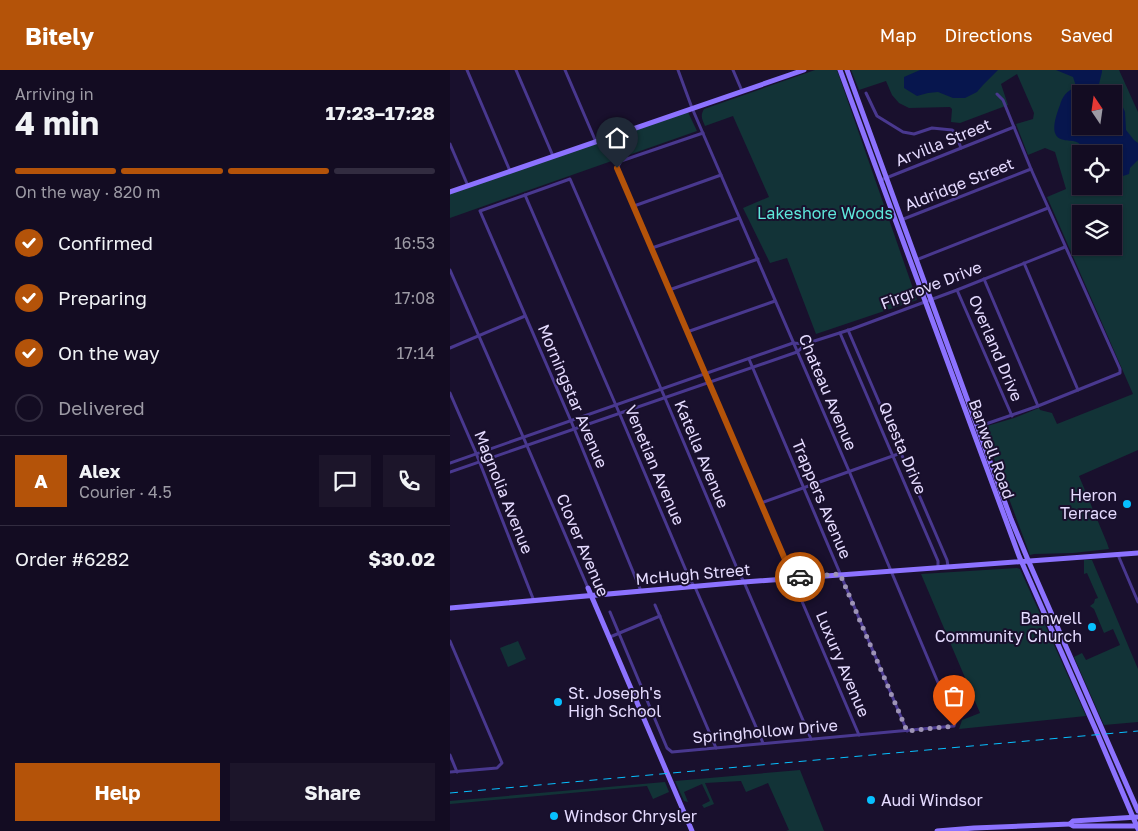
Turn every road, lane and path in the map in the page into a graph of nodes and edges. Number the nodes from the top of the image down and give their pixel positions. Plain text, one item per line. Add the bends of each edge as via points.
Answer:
1 (467, 70) edge
2 (516, 70) edge
3 (565, 70) edge
4 (678, 70) edge
5 (733, 70) edge
6 (804, 70) edge
7 (840, 70) edge
8 (847, 70) edge
9 (787, 73) edge
10 (742, 91) junction
11 (866, 93) dead end
12 (997, 94) dead end
13 (692, 108) junction
14 (1014, 127) junction
15 (703, 133) junction
16 (596, 142) junction
17 (450, 144) edge
18 (961, 149) junction
19 (553, 156) junction
20 (1031, 169) junction
21 (511, 171) junction
22 (721, 175) junction
23 (884, 179) junction
24 (468, 186) junction
25 (450, 192) edge
26 (525, 195) junction
27 (634, 206) junction
28 (1048, 208) junction
29 (740, 218) junction
30 (902, 220) junction
31 (896, 222) junction
32 (1065, 247) junction
33 (652, 248) junction
34 (758, 259) junction
35 (914, 261) junction
36 (1024, 263) junction
37 (450, 270) edge
38 (984, 279) junction
39 (669, 290) junction
40 (957, 290) junction
41 (775, 301) junction
42 (928, 301) junction
43 (525, 316) junction
44 (848, 330) junction
45 (687, 332) junction
46 (840, 333) junction
47 (478, 336) junction
48 (793, 343) junction
49 (805, 344) junction
50 (450, 348) edge
51 (797, 352) junction
52 (749, 359) junction
53 (752, 368) junction
54 (706, 374) junction
55 (709, 382) junction
56 (661, 390) junction
57 (1078, 390) junction
58 (874, 392) junction
59 (450, 393) edge
60 (866, 395) junction
61 (665, 398) junction
62 (616, 405) junction
63 (1038, 406) junction
64 (620, 414) junction
65 (1012, 416) junction
66 (571, 421) junction
67 (975, 428) junction
68 (574, 430) junction
69 (523, 438) junction
70 (527, 446) junction
71 (476, 453) junction
72 (901, 453) junction
73 (892, 456) junction
74 (479, 462) junction
75 (450, 463) edge
76 (450, 472) edge
77 (849, 472) junction
78 (804, 488) junction
79 (761, 503) junction
80 (924, 508) junction
81 (916, 511) junction
82 (1138, 553) edge
83 (1118, 554) junction
84 (1028, 560) junction
85 (1020, 561) junction
86 (948, 566) junction
87 (938, 567) junction
88 (890, 571) junction
89 (840, 574) junction
90 (793, 578) junction
91 (744, 582) junction
92 (695, 587) junction
93 (588, 588) joint
94 (642, 591) junction
95 (591, 596) junction
96 (534, 601) junction
97 (1138, 602) edge
98 (655, 605) dead end
99 (450, 608) edge
100 (610, 612) dead end
101 (660, 616) junction
102 (619, 633) junction
103 (609, 637) junction
104 (450, 641) edge
105 (955, 724) joint
106 (907, 731) junction
107 (860, 735) junction
108 (811, 739) junction
109 (763, 743) junction
110 (667, 748) joint
111 (716, 748) junction
112 (450, 755) edge
113 (450, 772) edge
114 (457, 772) junction
115 (1138, 812) edge
116 (1136, 817) edge
117 (1070, 824) junction
118 (1138, 827) edge
119 (692, 831) edge
120 (937, 831) edge

1 - 21 street
2 - 19 street
3 - 16 street
4 - 13 street, Chateau Avenue
5 - 10 street
6 - 9 main road
7 - 23 main road, Banwell Road
8 - 23 main road, Banwell Road
9 - 10 main road
10 - 13 main road
11 - 18 street via 877,116 903,132 914,134 932,128 952,130
12 - 14 street via 1003,100
13 - 15 street, Chateau Avenue
13 - 16 main road
14 - 18 street, Arvilla Street
14 - 20 street
15 - 22 street, Chateau Avenue
15 - 27 street, Luxury Avenue via 621,161 617,168
16 - 19 main road
17 - 24 street
18 - 23 street, Arvilla Street
19 - 21 main road
20 - 28 street
20 - 30 street, Aldridge Street
21 - 24 main road
22 - 27 street
22 - 29 street, Chateau Avenue
23 - 30 main road, Banwell Road
23 - 31 main road, Banwell Road
24 - 25 main road
26 - 43 street, Morningstar Avenue via 480,211
26 - 56 street, Katella Avenue via 570,179
26 - 62 street, Venetian Avenue
27 - 33 street, Luxury Avenue
28 - 32 street
28 - 35 street
29 - 33 street
29 - 34 street, Chateau Avenue
30 - 31 street, Aldridge Street
30 - 35 main road, Banwell Road
31 - 35 main road, Banwell Road
32 - 36 street, Firgrove Drive
32 - 57 street via 1120,369 1120,373
33 - 39 street, Luxury Avenue
34 - 39 street
34 - 41 street, Chateau Avenue
35 - 42 main road, Banwell Road
36 - 38 street, Firgrove Drive
36 - 57 street
37 - 47 street, Clover Avenue
38 - 40 street, Firgrove Drive
38 - 63 street
39 - 45 street, Luxury Avenue
40 - 42 street, Firgrove Drive
40 - 65 street, Overland Drive
41 - 45 street
41 - 48 street, Chateau Avenue
42 - 44 street, Firgrove Drive
42 - 67 main road, Banwell Road
43 - 47 street
43 - 66 street, Morningstar Avenue
44 - 46 street, Firgrove Drive
44 - 58 street, Questa Drive
45 - 54 street, Luxury Avenue
46 - 49 street, Firgrove Drive
46 - 60 street, Questa Drive
47 - 50 street
47 - 69 street, Clover Avenue
48 - 49 street, Firgrove Drive
48 - 51 street, Chateau Avenue
48 - 52 street, Firgrove Drive
49 - 51 street, Firgrove Drive
51 - 53 street, Firgrove Drive
51 - 77 street, Chateau Avenue
52 - 53 street, Trappers Avenue
52 - 54 street, Firgrove Drive
53 - 55 street, Firgrove Drive
53 - 78 street, Trappers Avenue
54 - 55 street, Luxury Avenue
54 - 56 street, Firgrove Drive
55 - 61 street, Firgrove Drive
55 - 79 street, Luxury Avenue
56 - 61 street, Katella Avenue
56 - 62 street, Firgrove Drive
57 - 63 street
58 - 60 street, Questa Drive
58 - 72 street, Questa Drive
59 - 71 street, Magnolia Avenue
60 - 73 street, Questa Drive
61 - 64 street, Firgrove Drive
61 - 91 street, Katella Avenue
62 - 64 street, Venetian Avenue
62 - 66 street, Firgrove Drive
63 - 65 street
64 - 68 street, Firgrove Drive
64 - 92 street, Venetian Avenue
65 - 67 street
66 - 68 street, Morningstar Avenue
66 - 69 street, Firgrove Drive
67 - 84 main road, Banwell Road
67 - 85 main road, Banwell Road
68 - 70 street, Firgrove Drive
68 - 94 street, Morningstar Avenue
69 - 70 street, Clover Avenue
69 - 71 street, Firgrove Drive
70 - 74 street, Firgrove Drive
70 - 93 street, Clover Avenue
71 - 74 street, Magnolia Avenue
71 - 75 street, Firgrove Drive
72 - 73 street
72 - 80 street, Questa Drive
73 - 77 street
73 - 81 street, Questa Drive
74 - 76 street, Firgrove Drive
74 - 96 street, Magnolia Avenue
77 - 78 street
77 - 88 street, Chateau Avenue
78 - 79 street
78 - 89 street, Trappers Avenue
79 - 90 street, Luxury Avenue
80 - 81 street, Questa Drive
80 - 86 street, Questa Drive
81 - 87 street, Questa Drive
82 - 83 main road, McHugh Street
83 - 84 main road, McHugh Street
83 - 97 street
84 - 85 main road, McHugh Street
84 - 115 main road, Banwell Road
85 - 86 main road, McHugh Street
85 - 116 main road, Banwell Road
86 - 87 main road, McHugh Street
87 - 88 main road, McHugh Street
88 - 89 main road, McHugh Street
88 - 105 street, Chateau Avenue
89 - 90 main road, McHugh Street
89 - 106 street, Trappers Avenue
90 - 91 main road, McHugh Street
90 - 107 street, Luxury Avenue
91 - 92 main road, McHugh Street
91 - 108 street, Katella Avenue
92 - 94 main road, McHugh Street
92 - 109 street, Venetian Avenue
93 - 95 main road, Clover Avenue
94 - 95 main road, McHugh Street
95 - 96 main road, McHugh Street
95 - 103 main road, Clover Avenue
96 - 99 main road, McHugh Street
98 - 101 street
100 - 102 street, Clover Avenue
101 - 102 street
101 - 111 street
102 - 103 street
102 - 110 street, Clover Avenue
103 - 119 main road, Clover Avenue
104 - 114 street via 502,763 497,768
105 - 106 street, Springhollow Drive
106 - 107 street, Springhollow Drive
107 - 108 street, Springhollow Drive
108 - 109 street, Springhollow Drive
109 - 111 street, Springhollow Drive
110 - 111 street, Springhollow Drive via 672,752
112 - 114 street
113 - 114 street
116 - 117 main road via 1073,821
116 - 118 main road, Banwell Road
117 - 118 main road
117 - 120 main road

